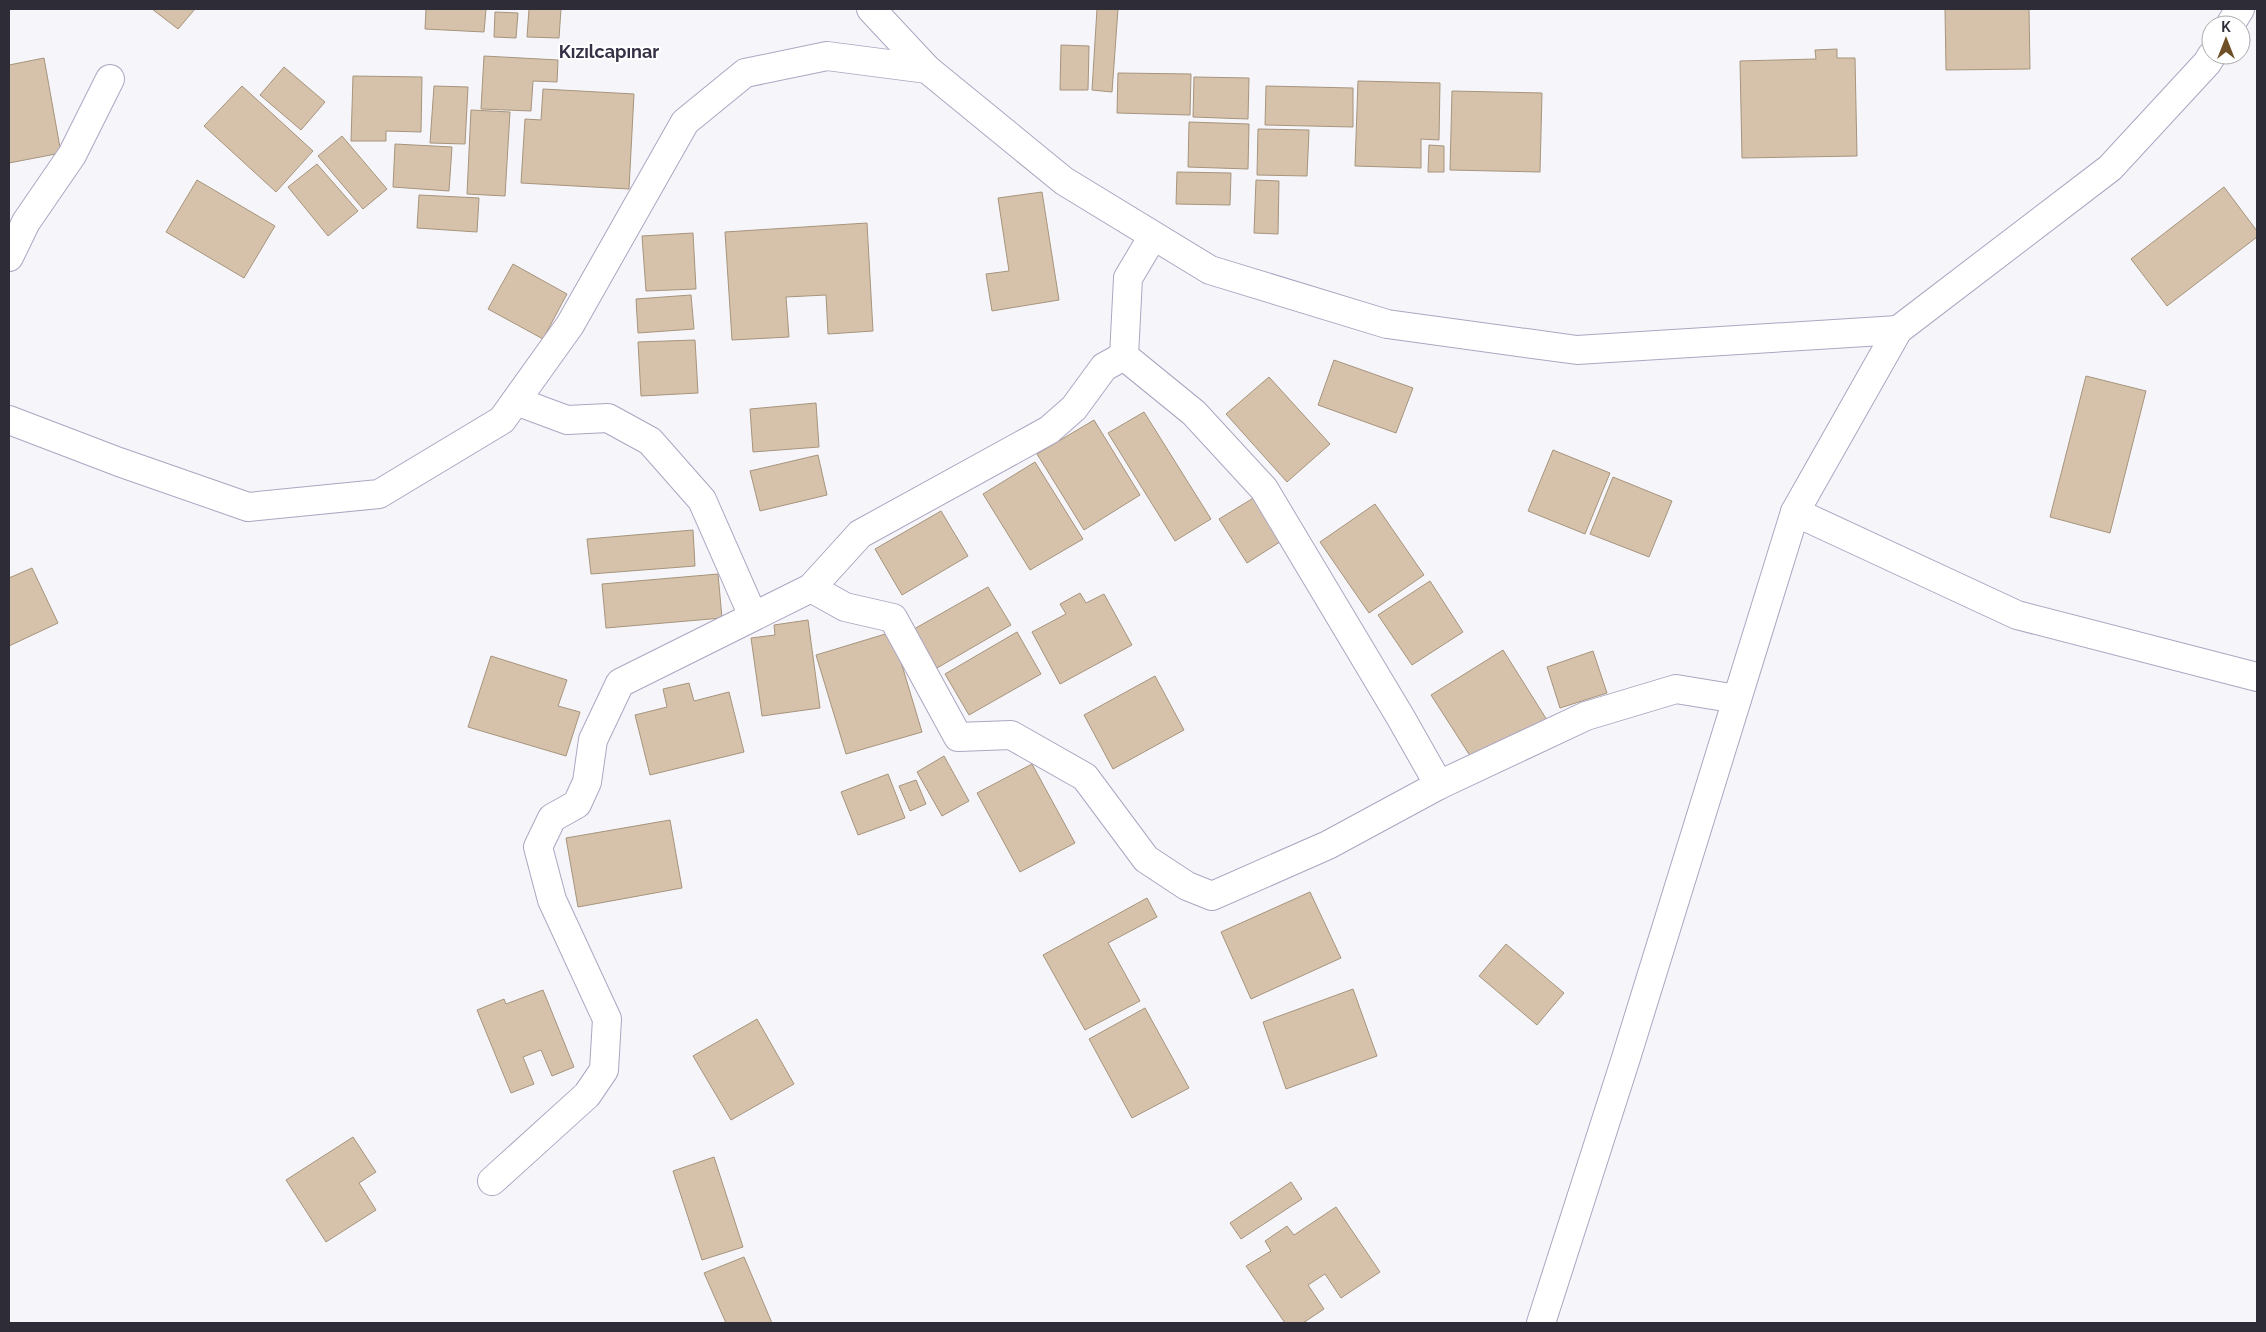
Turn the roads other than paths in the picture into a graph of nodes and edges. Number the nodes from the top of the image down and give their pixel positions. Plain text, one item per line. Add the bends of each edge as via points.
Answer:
1 (871, 9) edge
2 (2205, 65) edge
3 (927, 69) junction
4 (110, 79) dead end
5 (1153, 236) junction
6 (9, 257) edge
7 (1898, 330) junction
8 (1124, 356) junction
9 (516, 401) junction
10 (9, 420) edge
11 (1794, 512) junction
12 (811, 588) junction
13 (754, 616) junction
14 (2257, 677) edge
15 (1737, 700) junction
16 (1438, 785) junction
17 (492, 1181) dead end
18 (1541, 1323) edge

1 - 3 street
2 - 7 street via 2110,168
3 - 5 street via 1064,181
3 - 9 street via 827,56 745,73 685,122 570,325
4 - 6 street via 72,155 26,222
5 - 7 street via 1210,270 1387,324 1577,350
5 - 8 street via 1128,278
7 - 11 street
8 - 12 street via 1104,367 1074,408 1049,430 860,534
8 - 16 street via 1194,413 1264,489
9 - 10 street via 502,420 379,494 248,507
9 - 13 street via 567,420 608,418 650,441 702,500
11 - 14 street via 2017,614
11 - 15 street
12 - 13 street
12 - 16 street via 845,607 893,618 958,737 1011,735 1085,777 1146,859 1187,886 1212,896 1328,845
13 - 17 street via 620,683 593,740 587,782 577,804 552,818 538,847 552,900 607,1019 604,1070 587,1095
15 - 16 street via 1676,689 1586,716
15 - 18 street

